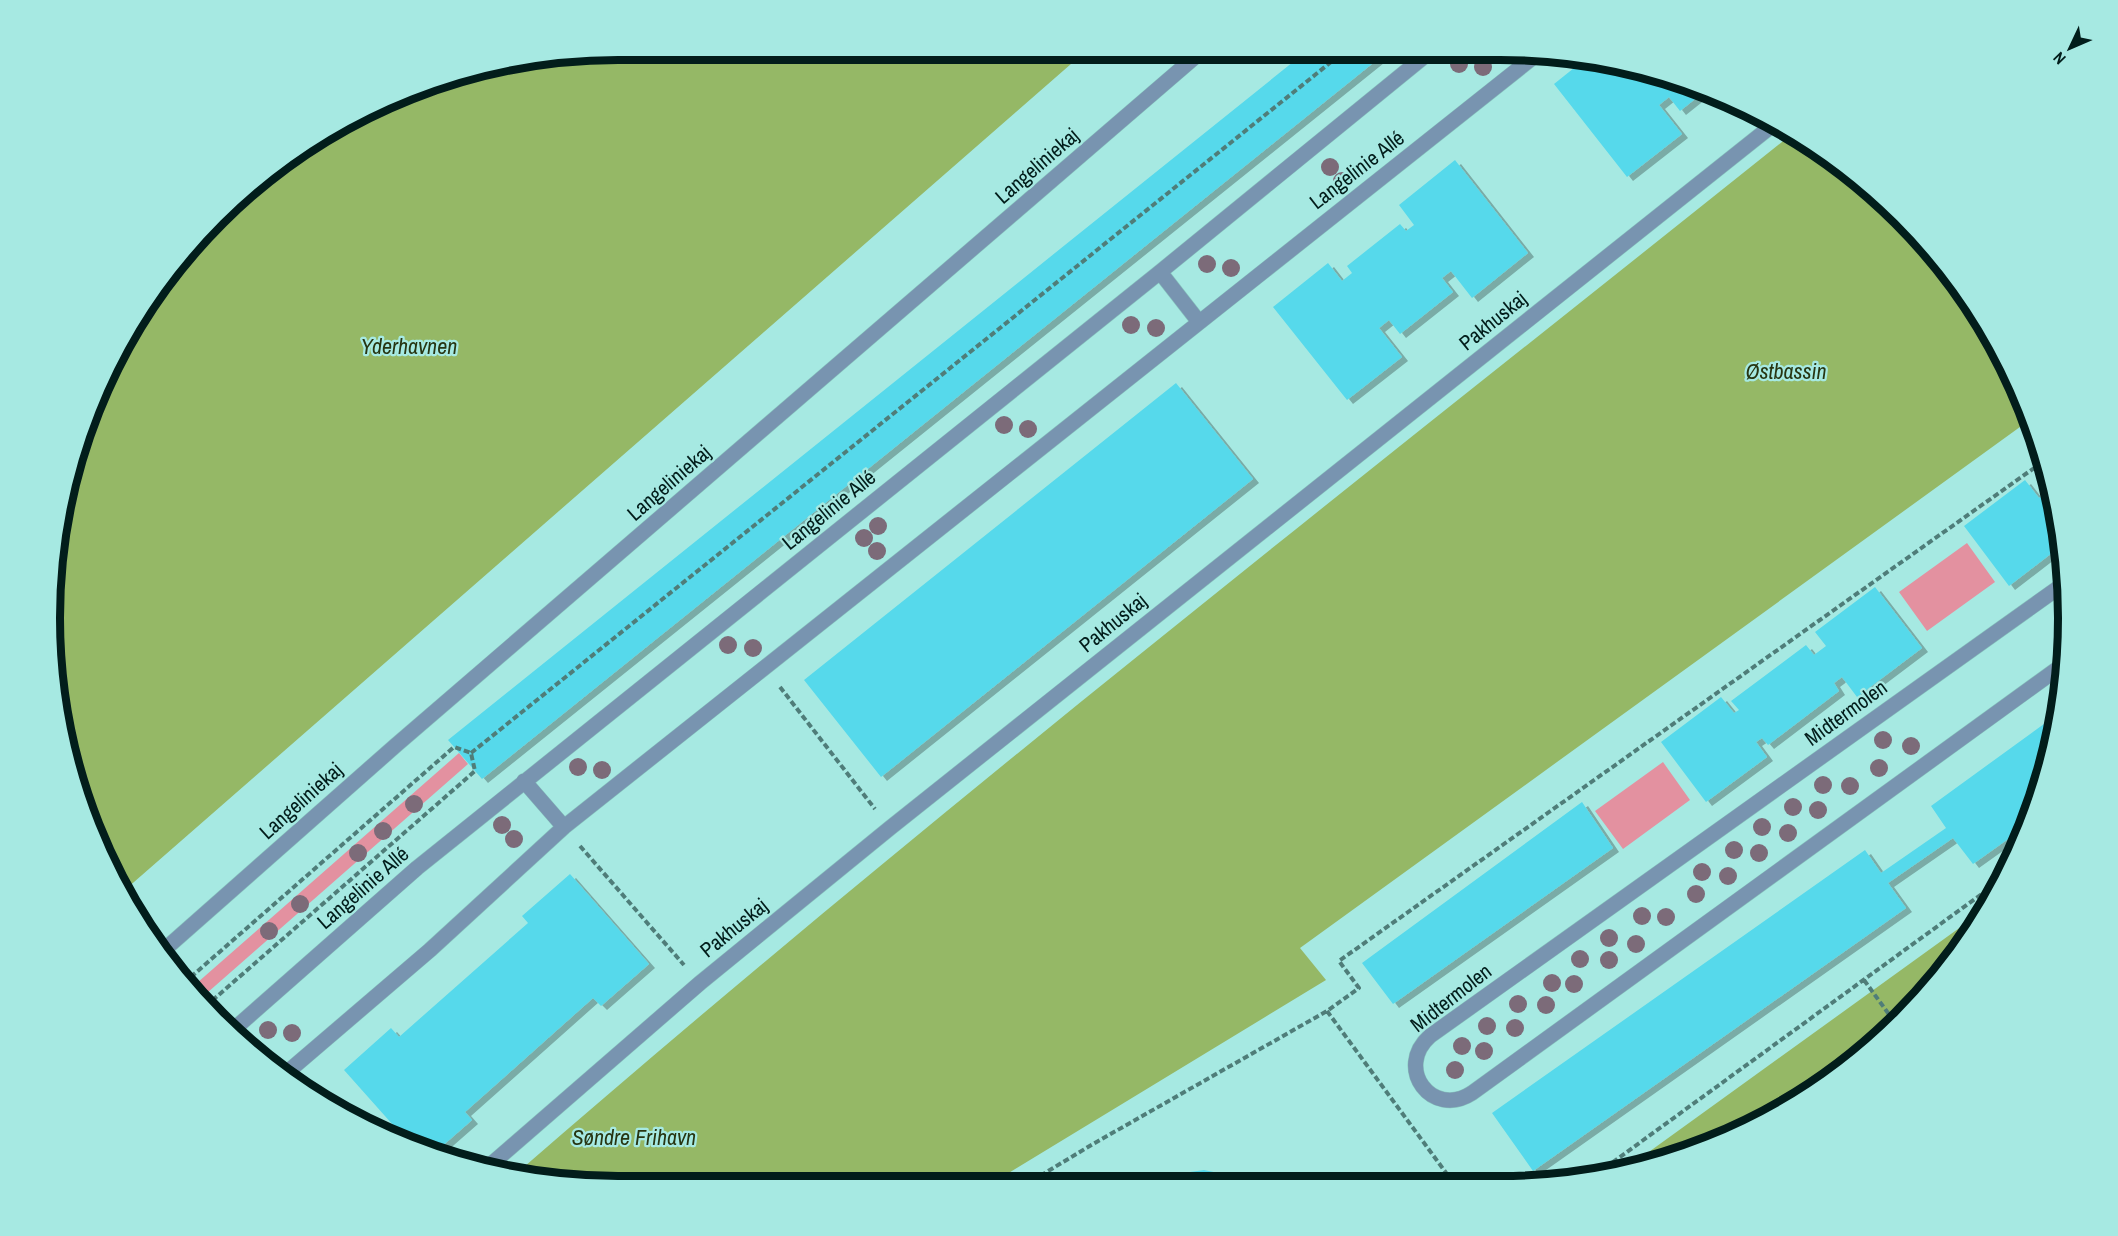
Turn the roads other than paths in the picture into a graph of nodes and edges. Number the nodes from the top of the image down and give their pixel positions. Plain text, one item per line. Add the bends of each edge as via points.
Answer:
1 (1191, 60) edge
2 (1420, 60) edge
3 (1529, 61) edge
4 (1768, 129) edge
5 (1160, 272) junction
6 (1199, 322) junction
7 (2057, 589) edge
8 (2055, 670) edge
9 (524, 781) junction
10 (564, 827) junction
11 (167, 947) edge
12 (237, 1026) edge
13 (290, 1070) edge
14 (494, 1162) edge

1 - 11 street, Langeliniekaj via 413,730
2 - 5 street, Langelinie Allé
3 - 6 street, Langelinie Allé
4 - 14 street, Pakhuskaj via 890,828 700,983
5 - 6 street
5 - 9 street, Langelinie Allé
6 - 10 street, Langelinie Allé
7 - 8 street, Midtermolen via 1430,1035 1416,1059 1422,1086 1446,1101 1472,1093
9 - 10 street
9 - 12 street, Langelinie Allé via 417,868
10 - 13 street, Langelinie Allé via 430,950

